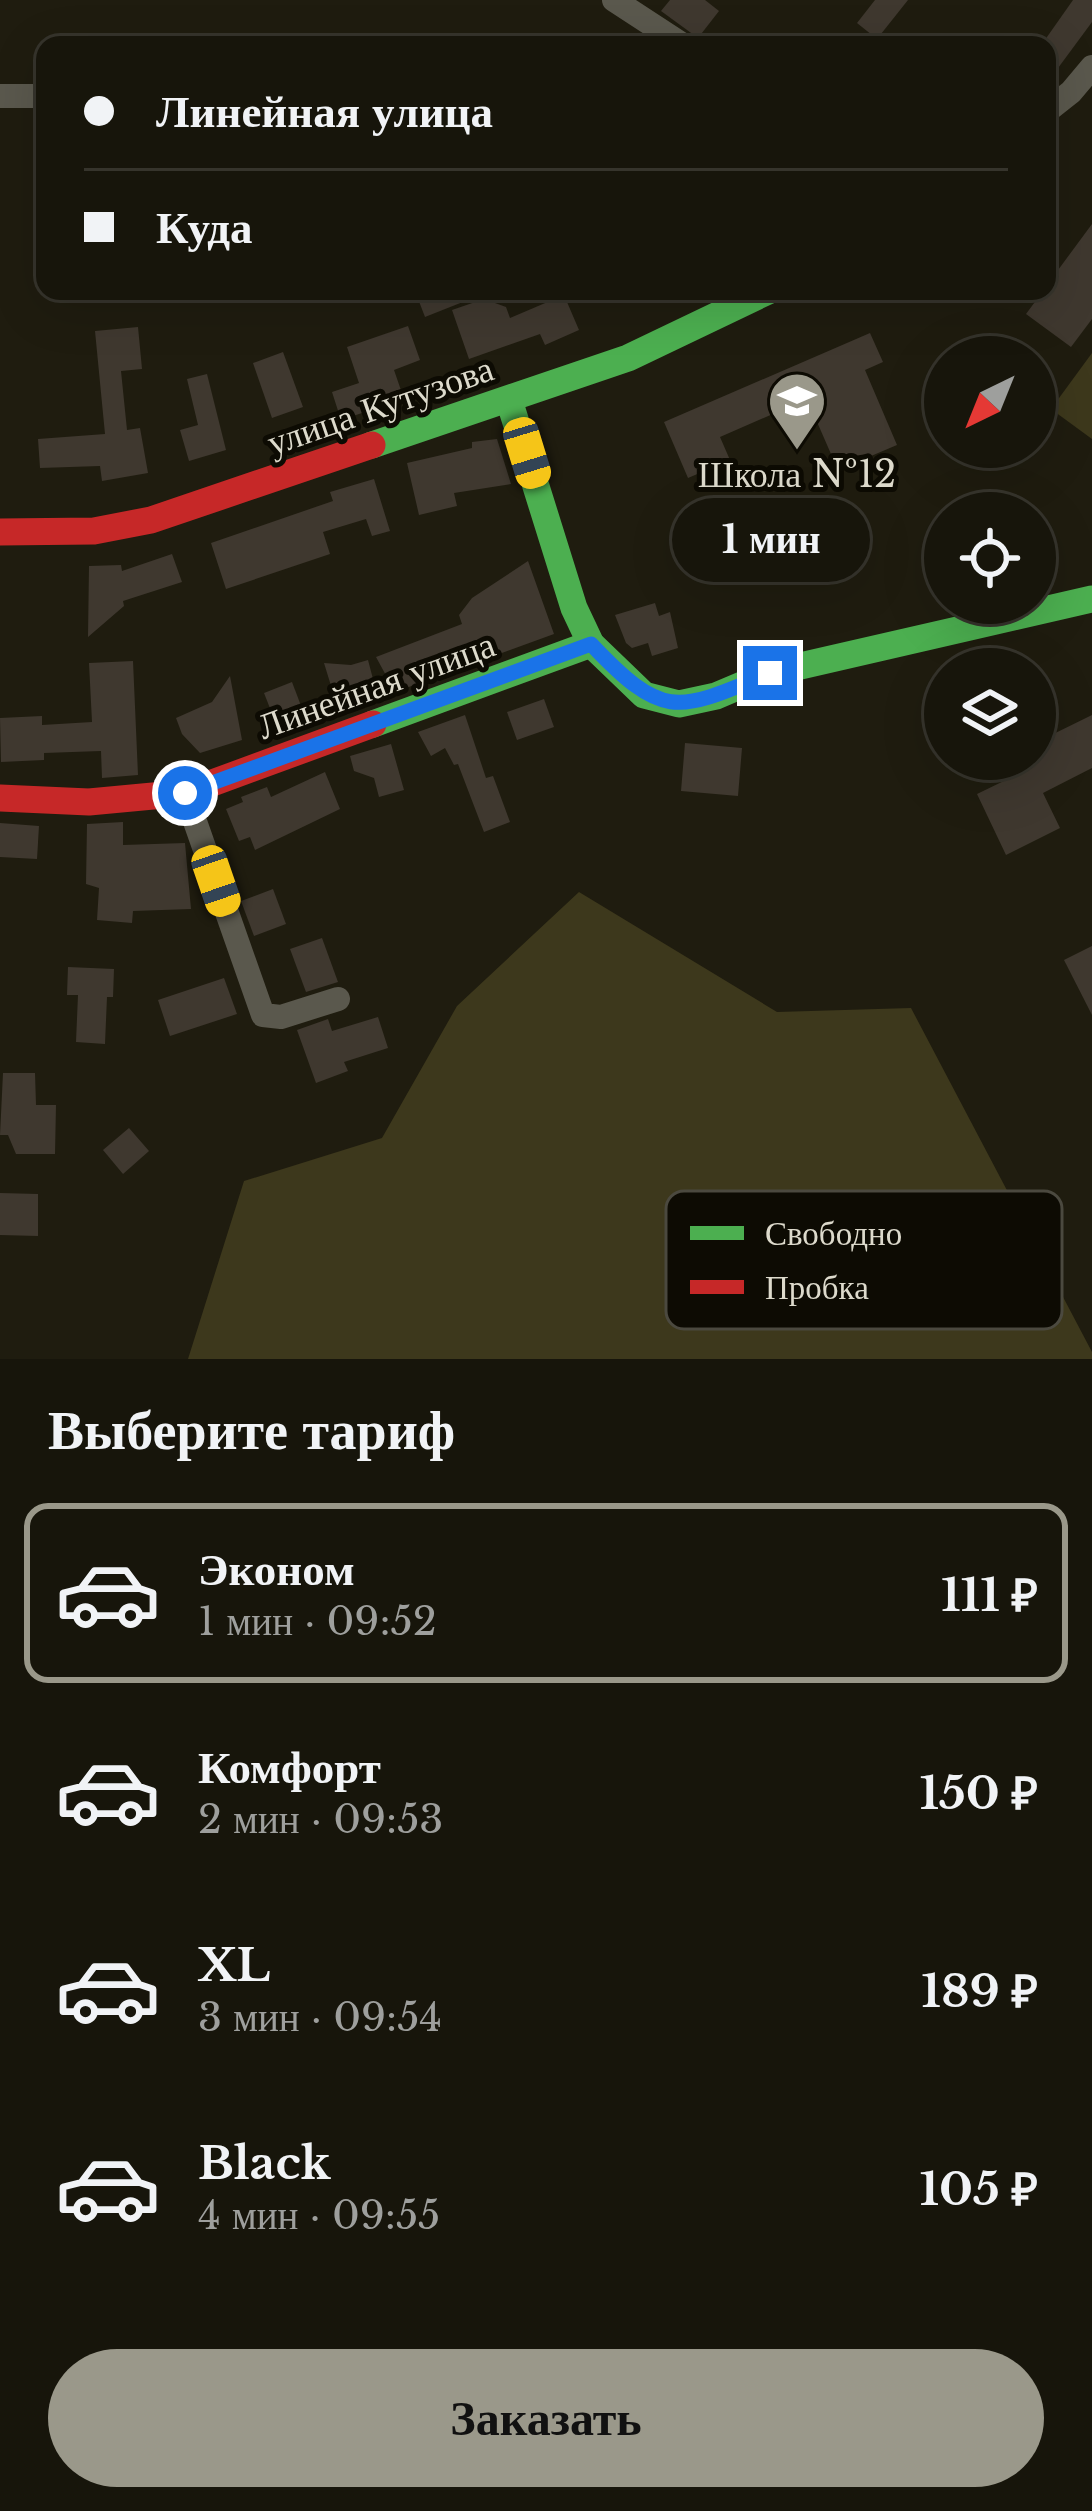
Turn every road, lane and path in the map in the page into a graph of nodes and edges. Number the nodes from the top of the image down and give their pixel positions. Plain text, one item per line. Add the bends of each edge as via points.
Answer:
1 (614, 0) edge
2 (668, 36) edge
3 (1092, 67) edge
4 (0, 96) edge
5 (36, 96) edge
6 (1056, 104) edge
7 (749, 300) edge
8 (509, 400) junction
9 (0, 532) edge
10 (1092, 598) edge
11 (591, 644) junction
12 (185, 793) junction
13 (0, 798) edge
14 (338, 999) dead end

1 - 2 street
3 - 6 street
4 - 5 street
7 - 8 street, улица Кутузова via 628,358
8 - 9 street, улица Кутузова via 151,520 94,531
8 - 11 street
10 - 11 street via 770,673 679,704 644,695
11 - 12 street, Линейная улица
12 - 13 street, Линейная улица via 89,802
12 - 14 street via 263,1015 281,1018

